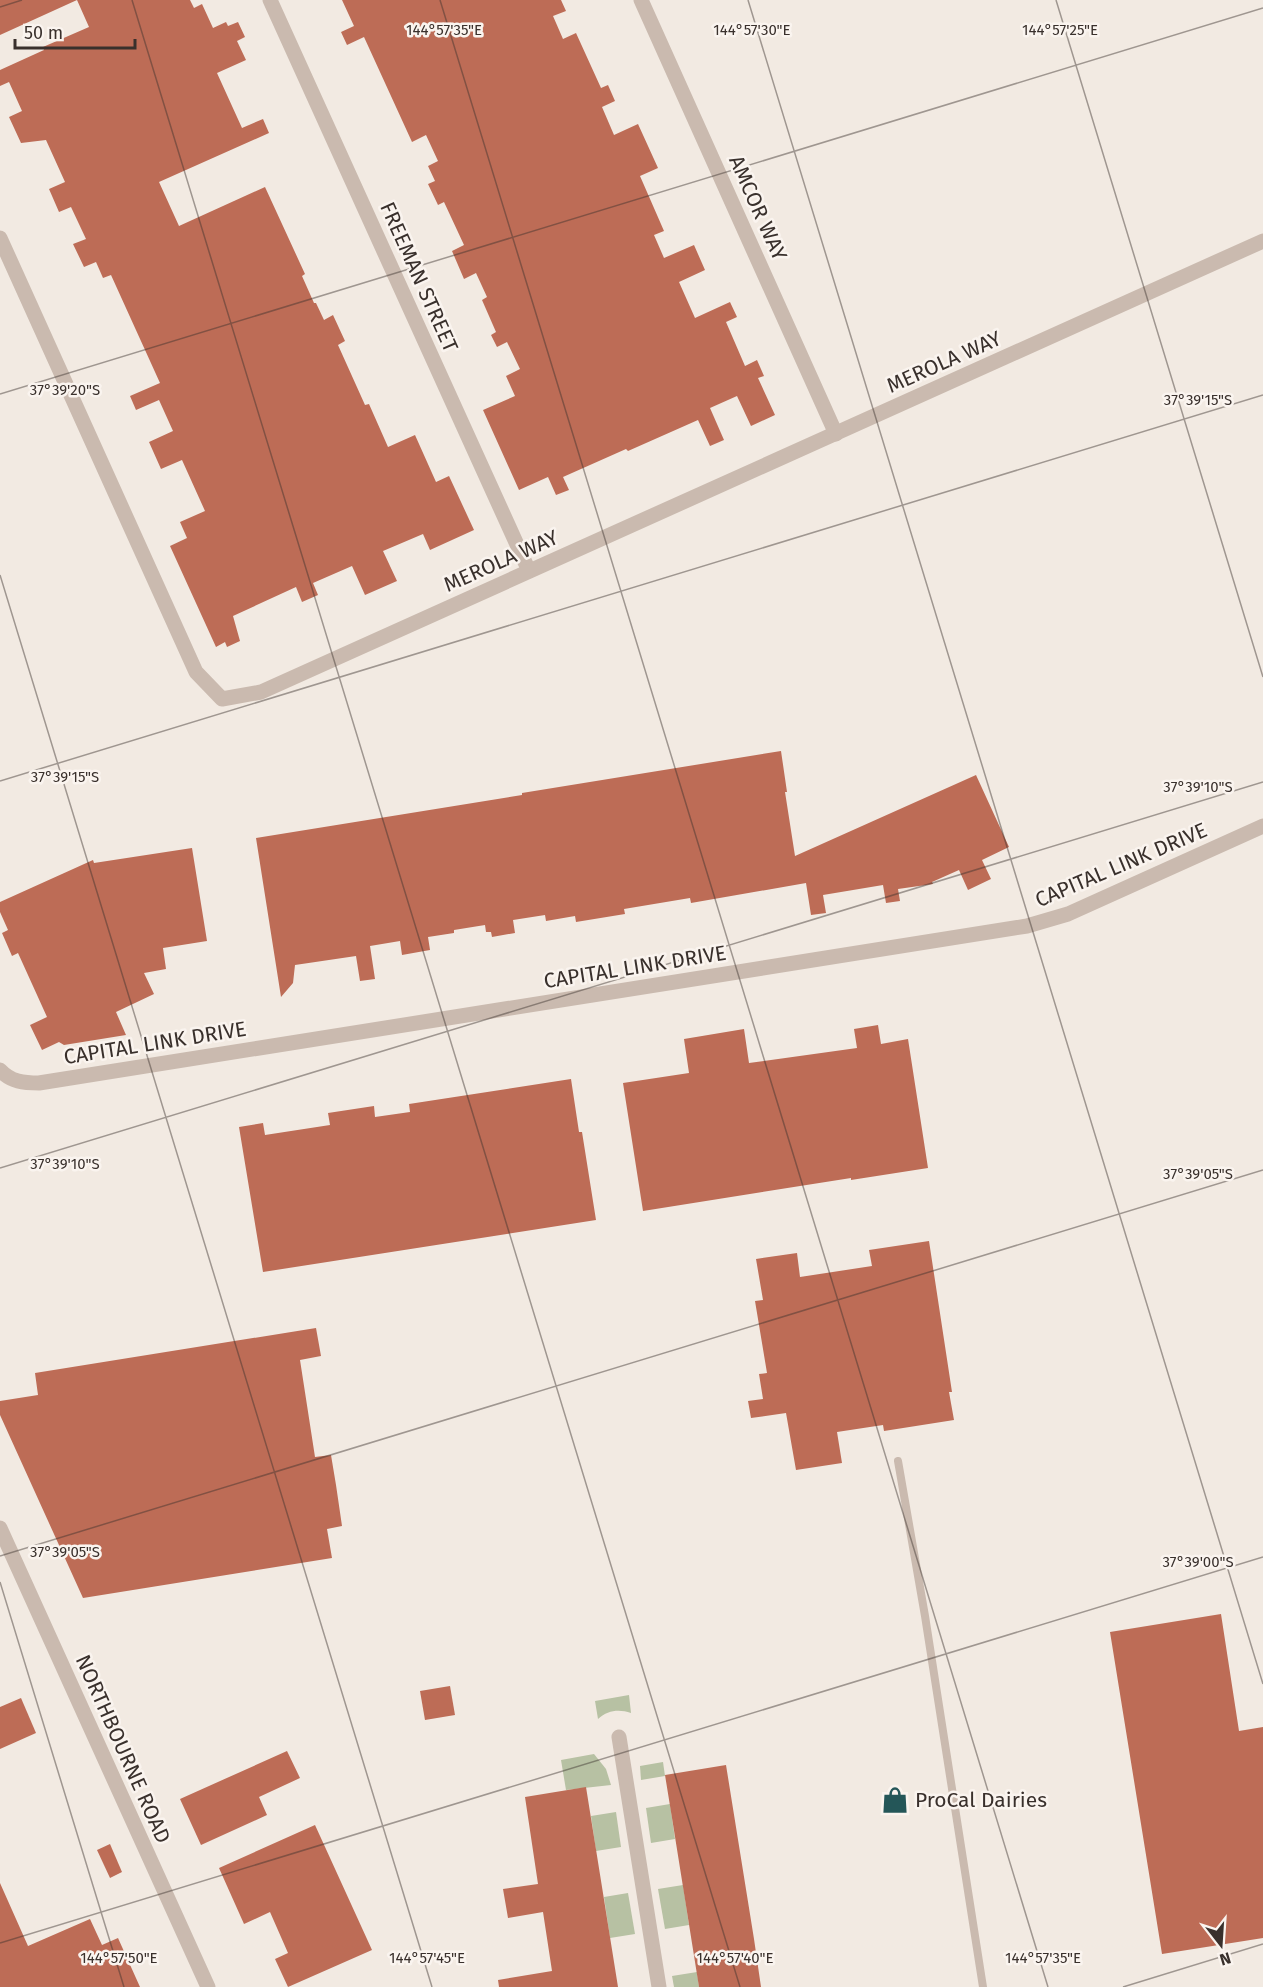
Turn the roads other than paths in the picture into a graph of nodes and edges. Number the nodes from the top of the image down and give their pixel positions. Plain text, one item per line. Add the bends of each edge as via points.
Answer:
1 (270, 0) edge
2 (641, 0) edge
3 (0, 238) edge
4 (1263, 241) edge
5 (836, 434) junction
6 (529, 571) junction
7 (1263, 825) edge
8 (0, 1070) edge
9 (898, 1461) dead end
10 (0, 1527) edge
11 (619, 1737) dead end
12 (208, 1987) edge
13 (659, 1987) edge
14 (983, 1987) edge

1 - 6 street, FREEMAN STREET
2 - 5 street, AMCOR WAY
3 - 6 street, MEROLA WAY via 196,672 222,699 261,692
4 - 5 street, MEROLA WAY
5 - 6 street, MEROLA WAY
7 - 8 street, CAPITAL LINK DRIVE via 1068,914 1027,926 39,1083 14,1080
9 - 14 lane
10 - 12 street, NORTHBOURNE ROAD
11 - 13 street

